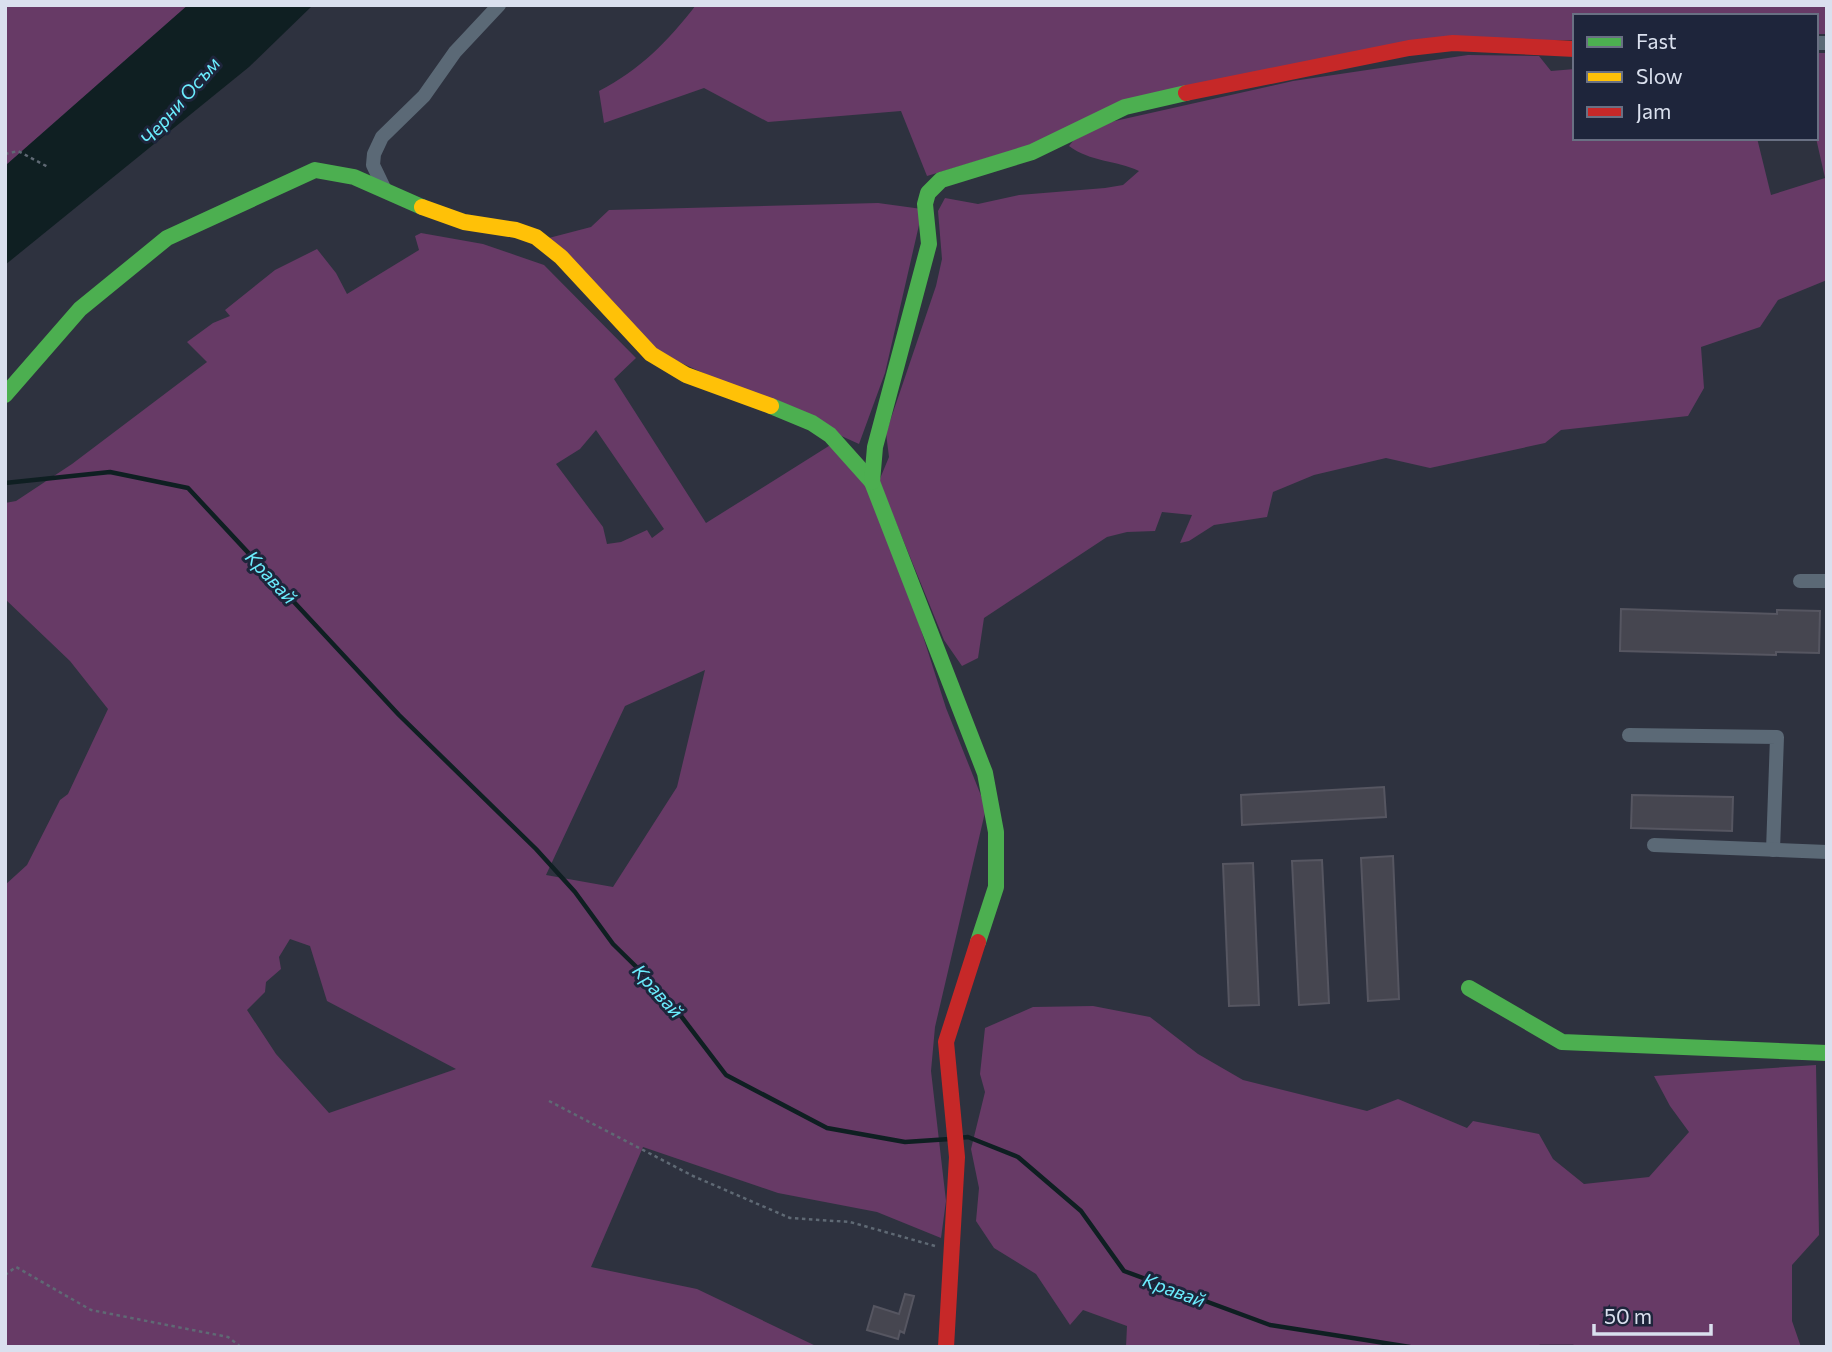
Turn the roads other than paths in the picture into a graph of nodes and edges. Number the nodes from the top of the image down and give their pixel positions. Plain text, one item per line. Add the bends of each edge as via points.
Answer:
1 (499, 5) edge
2 (1573, 49) edge
3 (385, 190) junction
4 (5, 396) edge
5 (872, 482) junction
6 (1800, 581) dead end
7 (1827, 581) edge
8 (1629, 734) dead end
9 (1654, 845) dead end
10 (1773, 850) junction
11 (1827, 852) edge
12 (1469, 988) dead end
13 (1827, 1053) edge
14 (946, 1347) edge

1 - 3 street via 455,52 424,96 382,137 373,165
2 - 5 street via 1453,43 1211,86 1125,107 1032,152 940,180 925,204 929,244 875,447
3 - 4 street via 340,171 315,170 167,238 79,309
3 - 5 street via 423,210 520,230 542,241 640,344 667,365 813,424 844,446
5 - 14 street via 985,773 996,832 996,887 946,1042 957,1157
6 - 7 street
8 - 10 street via 1777,737
9 - 10 street
10 - 11 street
12 - 13 street via 1562,1042

